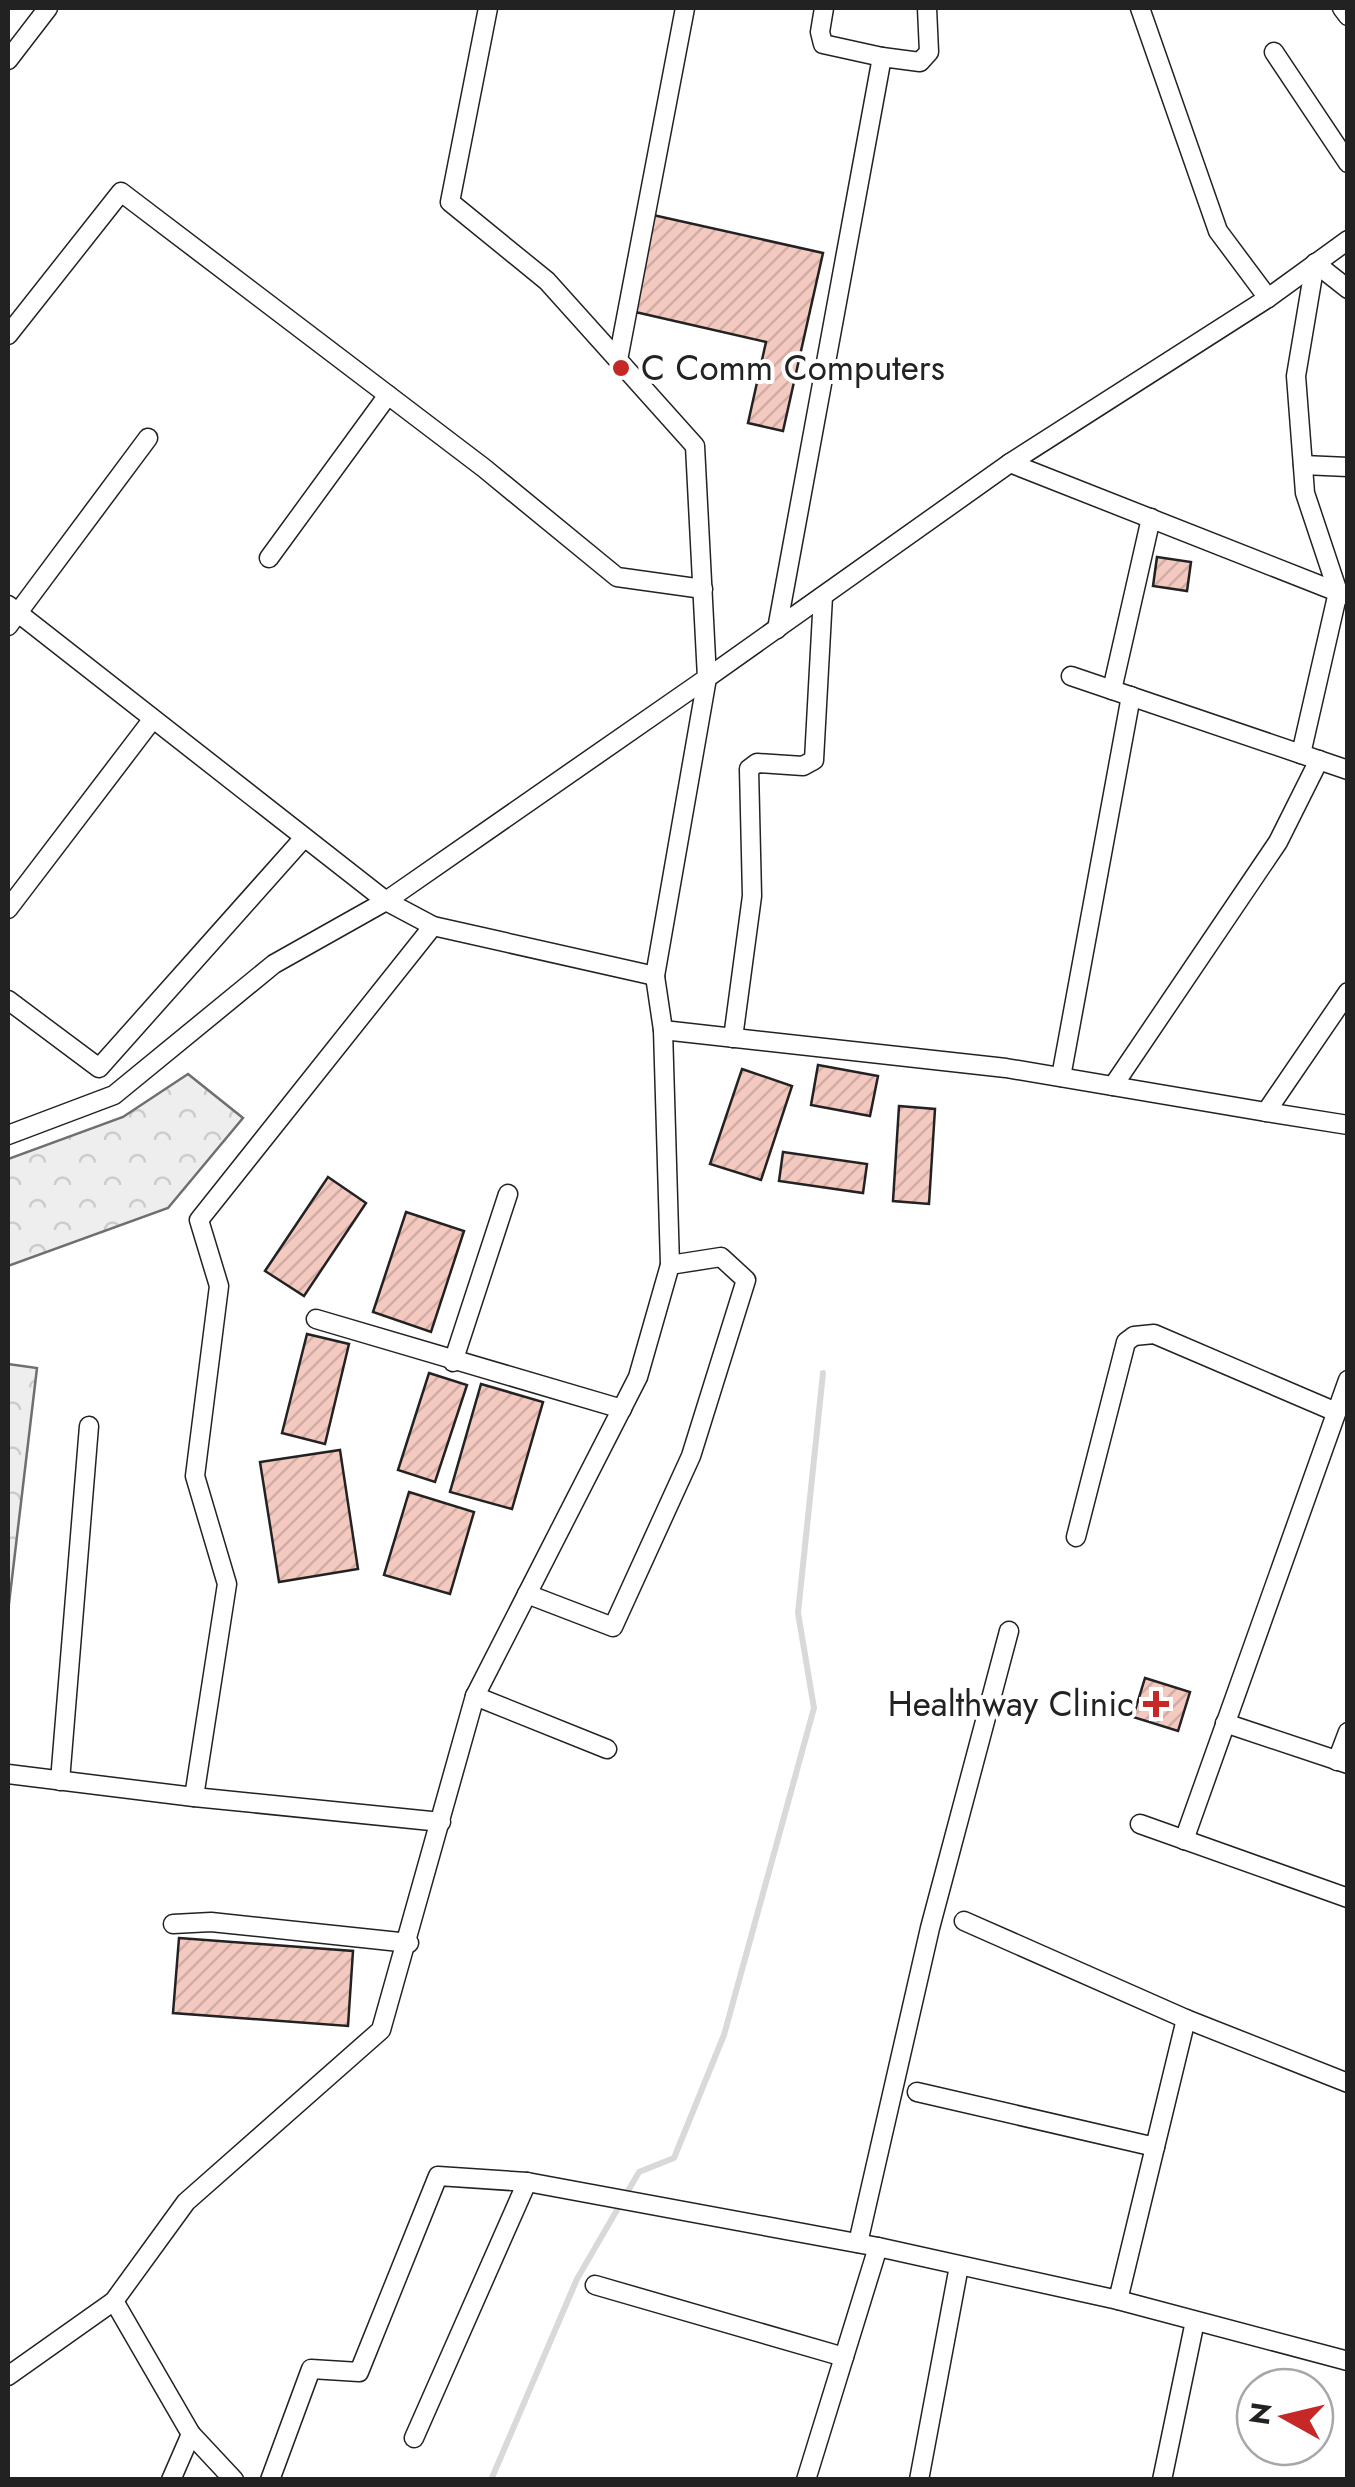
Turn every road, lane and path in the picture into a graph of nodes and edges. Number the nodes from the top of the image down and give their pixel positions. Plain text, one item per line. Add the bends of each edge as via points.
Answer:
1 (48, 8) edge
2 (488, 8) edge
3 (685, 8) edge
4 (824, 8) edge
5 (927, 8) edge
6 (1140, 8) edge
7 (1342, 8) edge
8 (1348, 16) edge
9 (1274, 52) dead end
10 (882, 57) junction
11 (8, 60) edge
12 (1348, 162) edge
13 (1348, 240) edge
14 (1315, 263) junction
15 (1348, 289) edge
16 (1268, 298) junction
17 (8, 335) edge
18 (618, 360) junction
19 (388, 395) junction
20 (148, 438) dead end
21 (1010, 463) junction
22 (1303, 466) junction
23 (1348, 467) edge
24 (1151, 518) junction
25 (270, 558) dead end
26 (703, 589) junction
27 (1343, 594) edge
28 (823, 596) junction
29 (11, 614) edge
30 (776, 629) junction
31 (1071, 676) dead end
32 (708, 678) junction
33 (1112, 690) junction
34 (1131, 696) junction
35 (152, 720) junction
36 (1310, 757) junction
37 (1348, 770) edge
38 (302, 840) junction
39 (386, 901) junction
40 (8, 908) edge
41 (433, 926) junction
42 (655, 976) junction
43 (1348, 992) edge
44 (8, 1000) edge
45 (663, 1030) junction
46 (733, 1038) junction
47 (1061, 1077) junction
48 (1113, 1086) junction
49 (1266, 1112) junction
50 (1348, 1125) edge
51 (8, 1135) edge
52 (508, 1194) dead end
53 (670, 1265) junction
54 (316, 1319) dead end
55 (453, 1362) junction
56 (1348, 1380) edge
57 (622, 1409) junction
58 (1336, 1412) junction
59 (89, 1426) dead end
60 (1076, 1536) dead end
61 (527, 1594) junction
62 (1008, 1630) dead end
63 (475, 1696) junction
64 (1225, 1723) junction
65 (1348, 1732) edge
66 (607, 1749) dead end
67 (1342, 1763) edge
68 (8, 1774) edge
69 (60, 1781) junction
70 (194, 1797) junction
71 (441, 1822) junction
72 (1140, 1824) dead end
73 (1184, 1840) junction
74 (1348, 1898) edge
75 (964, 1921) dead end
76 (173, 1924) dead end
77 (408, 1943) junction
78 (1186, 2018) junction
79 (1348, 2083) edge
80 (917, 2092) dead end
81 (1156, 2147) junction
82 (527, 2182) junction
83 (858, 2244) junction
84 (878, 2247) junction
85 (959, 2266) junction
86 (596, 2286) dead end
87 (1118, 2300) junction
88 (114, 2301) junction
89 (1194, 2321) junction
90 (844, 2357) junction
91 (1348, 2361) edge
92 (8, 2376) edge
93 (191, 2434) junction
94 (414, 2438) dead end
95 (171, 2480) edge
96 (234, 2480) edge
97 (270, 2480) edge
98 (806, 2480) edge
99 (919, 2480) edge
100 (1162, 2480) edge

1 - 11 street
2 - 18 street via 450,202 547,280
3 - 18 street
4 - 10 street via 824,44
5 - 10 street via 929,52 920,62
6 - 16 street via 1218,231
7 - 8 street
9 - 12 street
10 - 30 street
13 - 14 street
14 - 15 street
14 - 16 street
14 - 22 street via 1296,376
16 - 21 street
17 - 19 street via 121,192
18 - 26 street via 696,446
19 - 25 street
19 - 26 street via 617,577
20 - 29 street
21 - 24 street
21 - 28 street
22 - 23 street
22 - 27 street via 1305,493
24 - 27 street
24 - 33 street
26 - 32 street
27 - 36 street
28 - 30 street
28 - 46 street via 814,760 803,766 757,763 750,770 752,896
29 - 35 street
30 - 32 street
31 - 33 street
32 - 39 street
32 - 42 street
33 - 34 street
34 - 36 street
34 - 47 street
35 - 38 street
35 - 40 street
36 - 37 street
36 - 48 street via 1278,842
38 - 39 street
38 - 44 street via 99,1068
39 - 41 street
39 - 51 street via 274,964 114,1095
41 - 42 street
41 - 70 street via 199,1220 218,1286 194,1476 227,1584
42 - 45 street
43 - 49 street
45 - 46 street
45 - 53 street
46 - 47 street
47 - 48 street
48 - 49 street
49 - 50 street
52 - 55 street
53 - 57 street via 638,1377
53 - 61 street via 721,1257 746,1280 691,1456 613,1627
54 - 55 street
55 - 57 street
56 - 58 street
57 - 61 street
58 - 60 street via 1154,1334 1134,1336 1126,1342
58 - 64 street
59 - 69 street
61 - 63 street
62 - 83 street via 930,1928
63 - 66 street
63 - 71 street
64 - 67 street
64 - 73 street
65 - 67 street
68 - 69 street
69 - 70 street
70 - 71 street
71 - 77 street
72 - 73 street
73 - 74 street
75 - 78 street
76 - 77 street via 212,1922
77 - 88 street via 381,2030 186,2202
78 - 79 street
78 - 81 street
80 - 81 street
81 - 87 street
82 - 83 street
82 - 94 street
82 - 97 street via 438,2176 359,2372 311,2369
83 - 84 street
84 - 85 street
84 - 90 street
85 - 87 street
85 - 99 street
86 - 90 street
87 - 89 street
88 - 92 street
88 - 93 street
89 - 91 street
89 - 100 street
90 - 98 street
93 - 95 street
93 - 96 street

